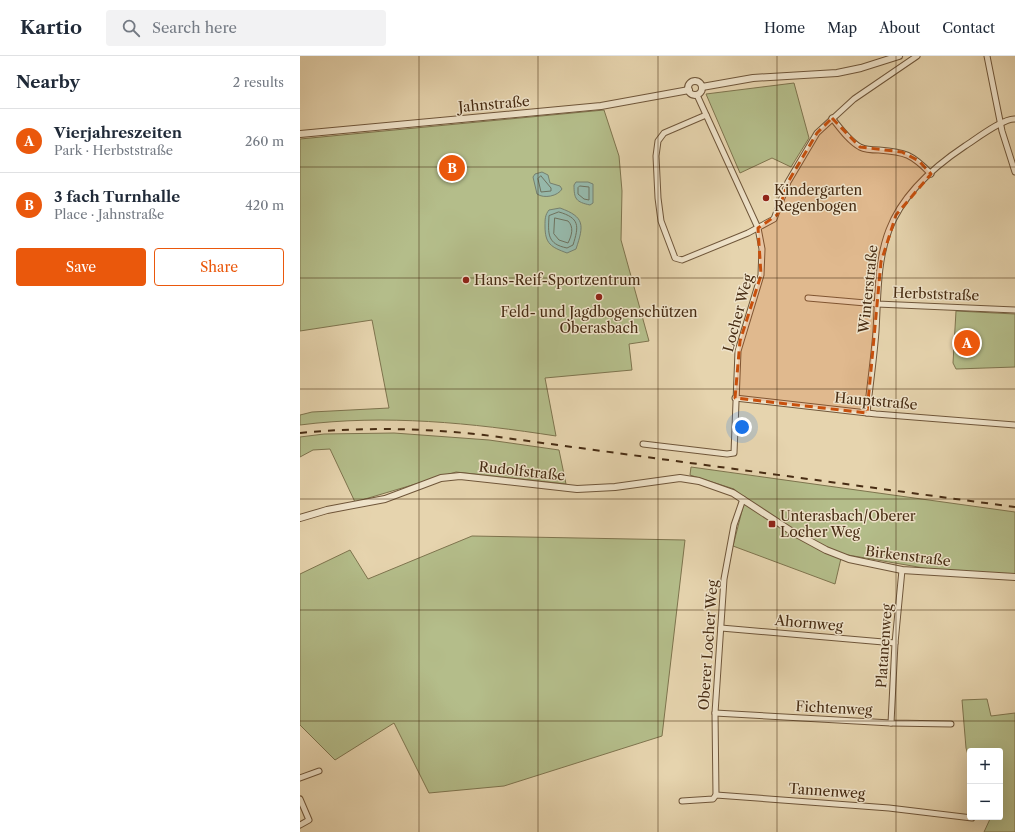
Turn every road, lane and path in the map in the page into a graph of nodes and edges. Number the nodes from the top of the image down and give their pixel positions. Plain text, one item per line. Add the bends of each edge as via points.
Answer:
1 (899, 56) edge
2 (917, 56) edge
3 (987, 56) edge
4 (702, 87) junction
5 (688, 90) junction
6 (697, 95) junction
7 (706, 115) junction
8 (832, 118) junction
9 (1015, 119) edge
10 (1001, 123) junction
11 (300, 134) edge
12 (1015, 172) edge
13 (930, 174) junction
14 (758, 228) junction
15 (808, 298) dead end
16 (877, 304) junction
17 (1015, 310) edge
18 (735, 398) junction
19 (868, 413) junction
20 (1015, 425) edge
21 (643, 444) dead end
22 (743, 499) junction
23 (300, 518) edge
24 (902, 570) junction
25 (1015, 578) edge
26 (721, 628) junction
27 (895, 642) junction
28 (715, 713) junction
29 (891, 723) junction
30 (951, 724) dead end
31 (319, 771) dead end
32 (300, 778) edge
33 (716, 795) junction
34 (300, 799) edge
35 (682, 801) dead end
36 (967, 817) edge
37 (300, 825) edge

1 - 4 street, Jahnstraße via 837,73 753,78
2 - 8 street via 854,99
3 - 10 street
4 - 5 street, Jahnstraße via 694,81
4 - 6 street via 700,94
5 - 6 street
5 - 11 street, Jahnstraße via 601,106
6 - 7 street, Locher Weg
7 - 14 street, Locher Weg
7 - 14 street via 664,133 658,141 656,176 661,221 675,258 682,260
8 - 13 street via 852,142 860,147 910,155
8 - 14 street via 817,133 804,153 788,182 774,219
9 - 10 street, Winterstraße
10 - 12 street
10 - 13 street, Winterstraße via 959,150
13 - 16 street, Winterstraße via 904,202 889,229 881,262
14 - 18 street, Locher Weg via 762,249 761,275 740,341
15 - 16 street, Herbststraße
16 - 17 street, Herbststraße
16 - 19 street, Winterstraße
18 - 19 street, Hauptstraße
18 - 21 street, Locher Weg via 734,453
19 - 20 street, Hauptstraße
22 - 23 street, Rudolfstraße via 699,481 680,478 615,487 577,488 460,476 442,478 385,499
22 - 24 street, Birkenstraße via 791,531 826,550 849,559
22 - 26 street, Oberer Locher Weg via 726,566
24 - 25 street, Birkenstraße
24 - 27 street, Platanenweg
26 - 27 street, Ahornweg
26 - 28 street, Oberer Locher Weg
27 - 29 street, Platanenweg
28 - 29 street, Fichtenweg
28 - 33 street, Oberer Locher Weg
29 - 30 street, Fichtenweg
31 - 32 street
33 - 35 street, Tannenweg via 713,799
33 - 36 street, Tannenweg via 889,808
34 - 37 street via 309,820

